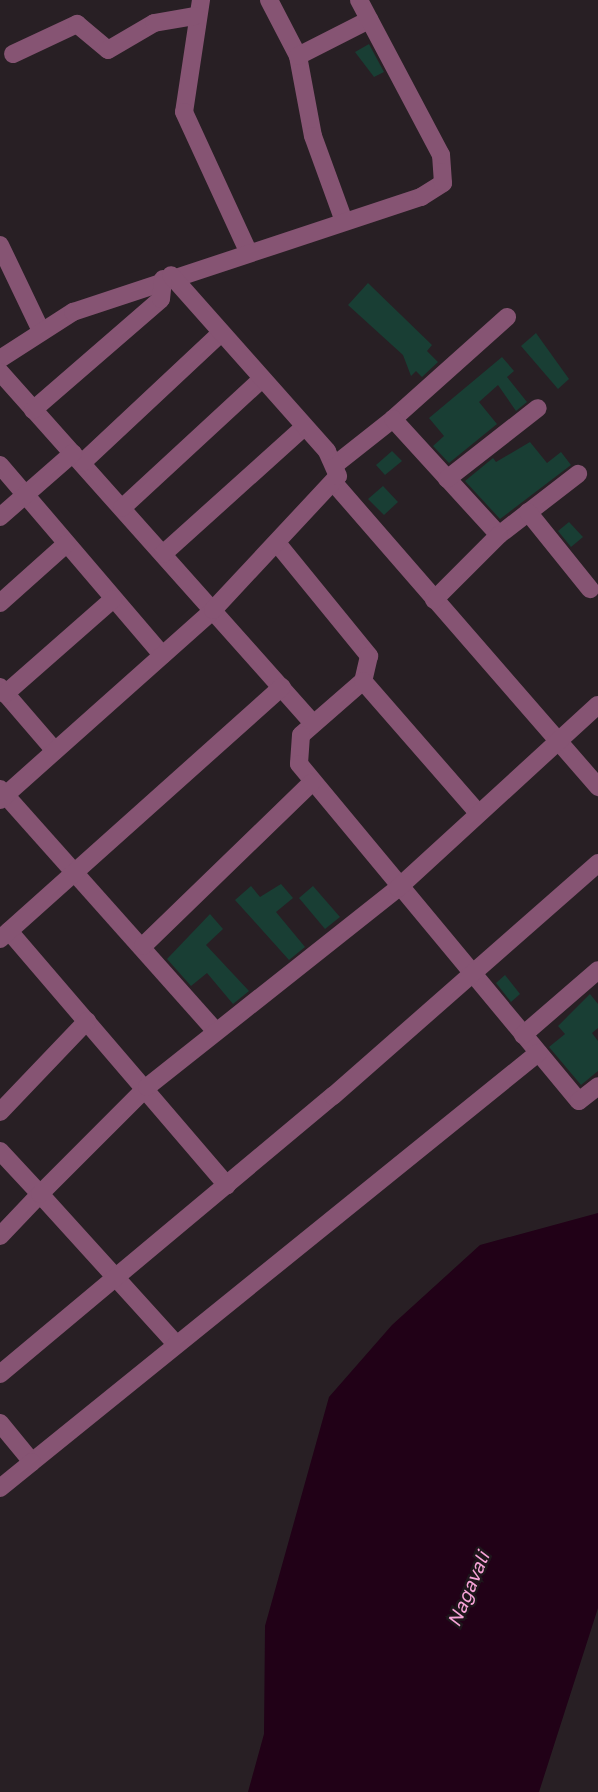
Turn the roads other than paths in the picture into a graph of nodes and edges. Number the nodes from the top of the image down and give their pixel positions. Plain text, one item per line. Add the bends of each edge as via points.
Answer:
1 (269, 0) edge
2 (359, 0) edge
3 (198, 8) edge
4 (369, 20) junction
5 (13, 54) dead end
6 (298, 56) junction
7 (344, 221) junction
8 (0, 245) edge
9 (248, 251) junction
10 (167, 277) junction
11 (507, 317) dead end
12 (40, 329) junction
13 (221, 333) junction
14 (0, 339) edge
15 (19, 346) junction
16 (0, 359) edge
17 (0, 372) edge
18 (262, 379) junction
19 (538, 408) dead end
20 (33, 410) junction
21 (393, 419) junction
22 (304, 427) junction
23 (77, 458) junction
24 (336, 464) junction
25 (0, 465) edge
26 (579, 474) dead end
27 (447, 479) junction
28 (334, 483) junction
29 (25, 495) junction
30 (122, 508) junction
31 (528, 512) junction
32 (0, 517) edge
33 (499, 535) junction
34 (278, 543) junction
35 (66, 544) junction
36 (163, 554) junction
37 (590, 589) dead end
38 (113, 599) junction
39 (434, 600) junction
40 (0, 603) edge
41 (213, 610) junction
42 (162, 655) junction
43 (363, 681) junction
44 (282, 687) junction
45 (3, 691) edge
46 (598, 705) edge
47 (313, 723) junction
48 (556, 739) junction
49 (55, 751) junction
50 (312, 782) junction
51 (598, 787) edge
52 (2, 795) edge
53 (478, 813) junction
54 (598, 863) edge
55 (76, 873) junction
56 (398, 888) junction
57 (5, 935) edge
58 (143, 947) junction
59 (598, 970) edge
60 (472, 975) junction
61 (87, 1021) junction
62 (215, 1030) junction
63 (523, 1035) junction
64 (538, 1053) junction
65 (598, 1086) edge
66 (147, 1087) junction
67 (0, 1112) edge
68 (0, 1151) edge
69 (227, 1185) junction
70 (40, 1194) junction
71 (0, 1236) edge
72 (116, 1279) junction
73 (176, 1344) junction
74 (0, 1374) edge
75 (0, 1423) edge
76 (32, 1462) junction
77 (0, 1488) edge

1 - 6 street
2 - 4 street
3 - 5 street via 154,23 108,50 77,24
3 - 9 street via 184,112
4 - 6 street
4 - 7 street via 444,171 434,191
6 - 7 street via 313,136
7 - 9 street
8 - 12 street
9 - 10 street
10 - 12 street
10 - 13 street
10 - 20 street via 161,299
11 - 21 street
12 - 15 street
13 - 18 street
13 - 23 street
14 - 15 street
15 - 16 street
17 - 20 street
18 - 22 street
18 - 30 street
19 - 27 street
20 - 23 street
21 - 24 street
21 - 27 street
22 - 24 street
22 - 36 street
23 - 29 street
23 - 30 street
24 - 28 street
25 - 29 street
26 - 31 street
27 - 33 street
28 - 34 street
28 - 39 street
29 - 32 street
29 - 35 street
30 - 36 street
31 - 33 street
31 - 37 street
33 - 39 street
34 - 41 street
34 - 43 street via 365,648
35 - 38 street
35 - 40 street
36 - 41 street
38 - 42 street
38 - 45 street
39 - 48 street
41 - 42 street
41 - 44 street
42 - 49 street
43 - 47 street
43 - 53 street
44 - 47 street
44 - 55 street
45 - 49 street
46 - 48 street
47 - 50 street via 295,754
48 - 51 street
48 - 53 street
49 - 52 street
50 - 56 street
50 - 58 street
52 - 55 street
53 - 56 street
54 - 60 street
55 - 57 street
55 - 58 street
56 - 60 street
56 - 62 street
57 - 61 street
58 - 62 street
59 - 63 street
60 - 63 street
60 - 69 street
61 - 66 street
61 - 67 street
62 - 66 street
63 - 64 street
64 - 65 street via 579,1101
64 - 73 street
66 - 69 street
66 - 70 street
68 - 70 street
69 - 72 street
70 - 71 street
70 - 72 street
72 - 73 street
72 - 74 street
73 - 76 street
75 - 76 street
76 - 77 street

